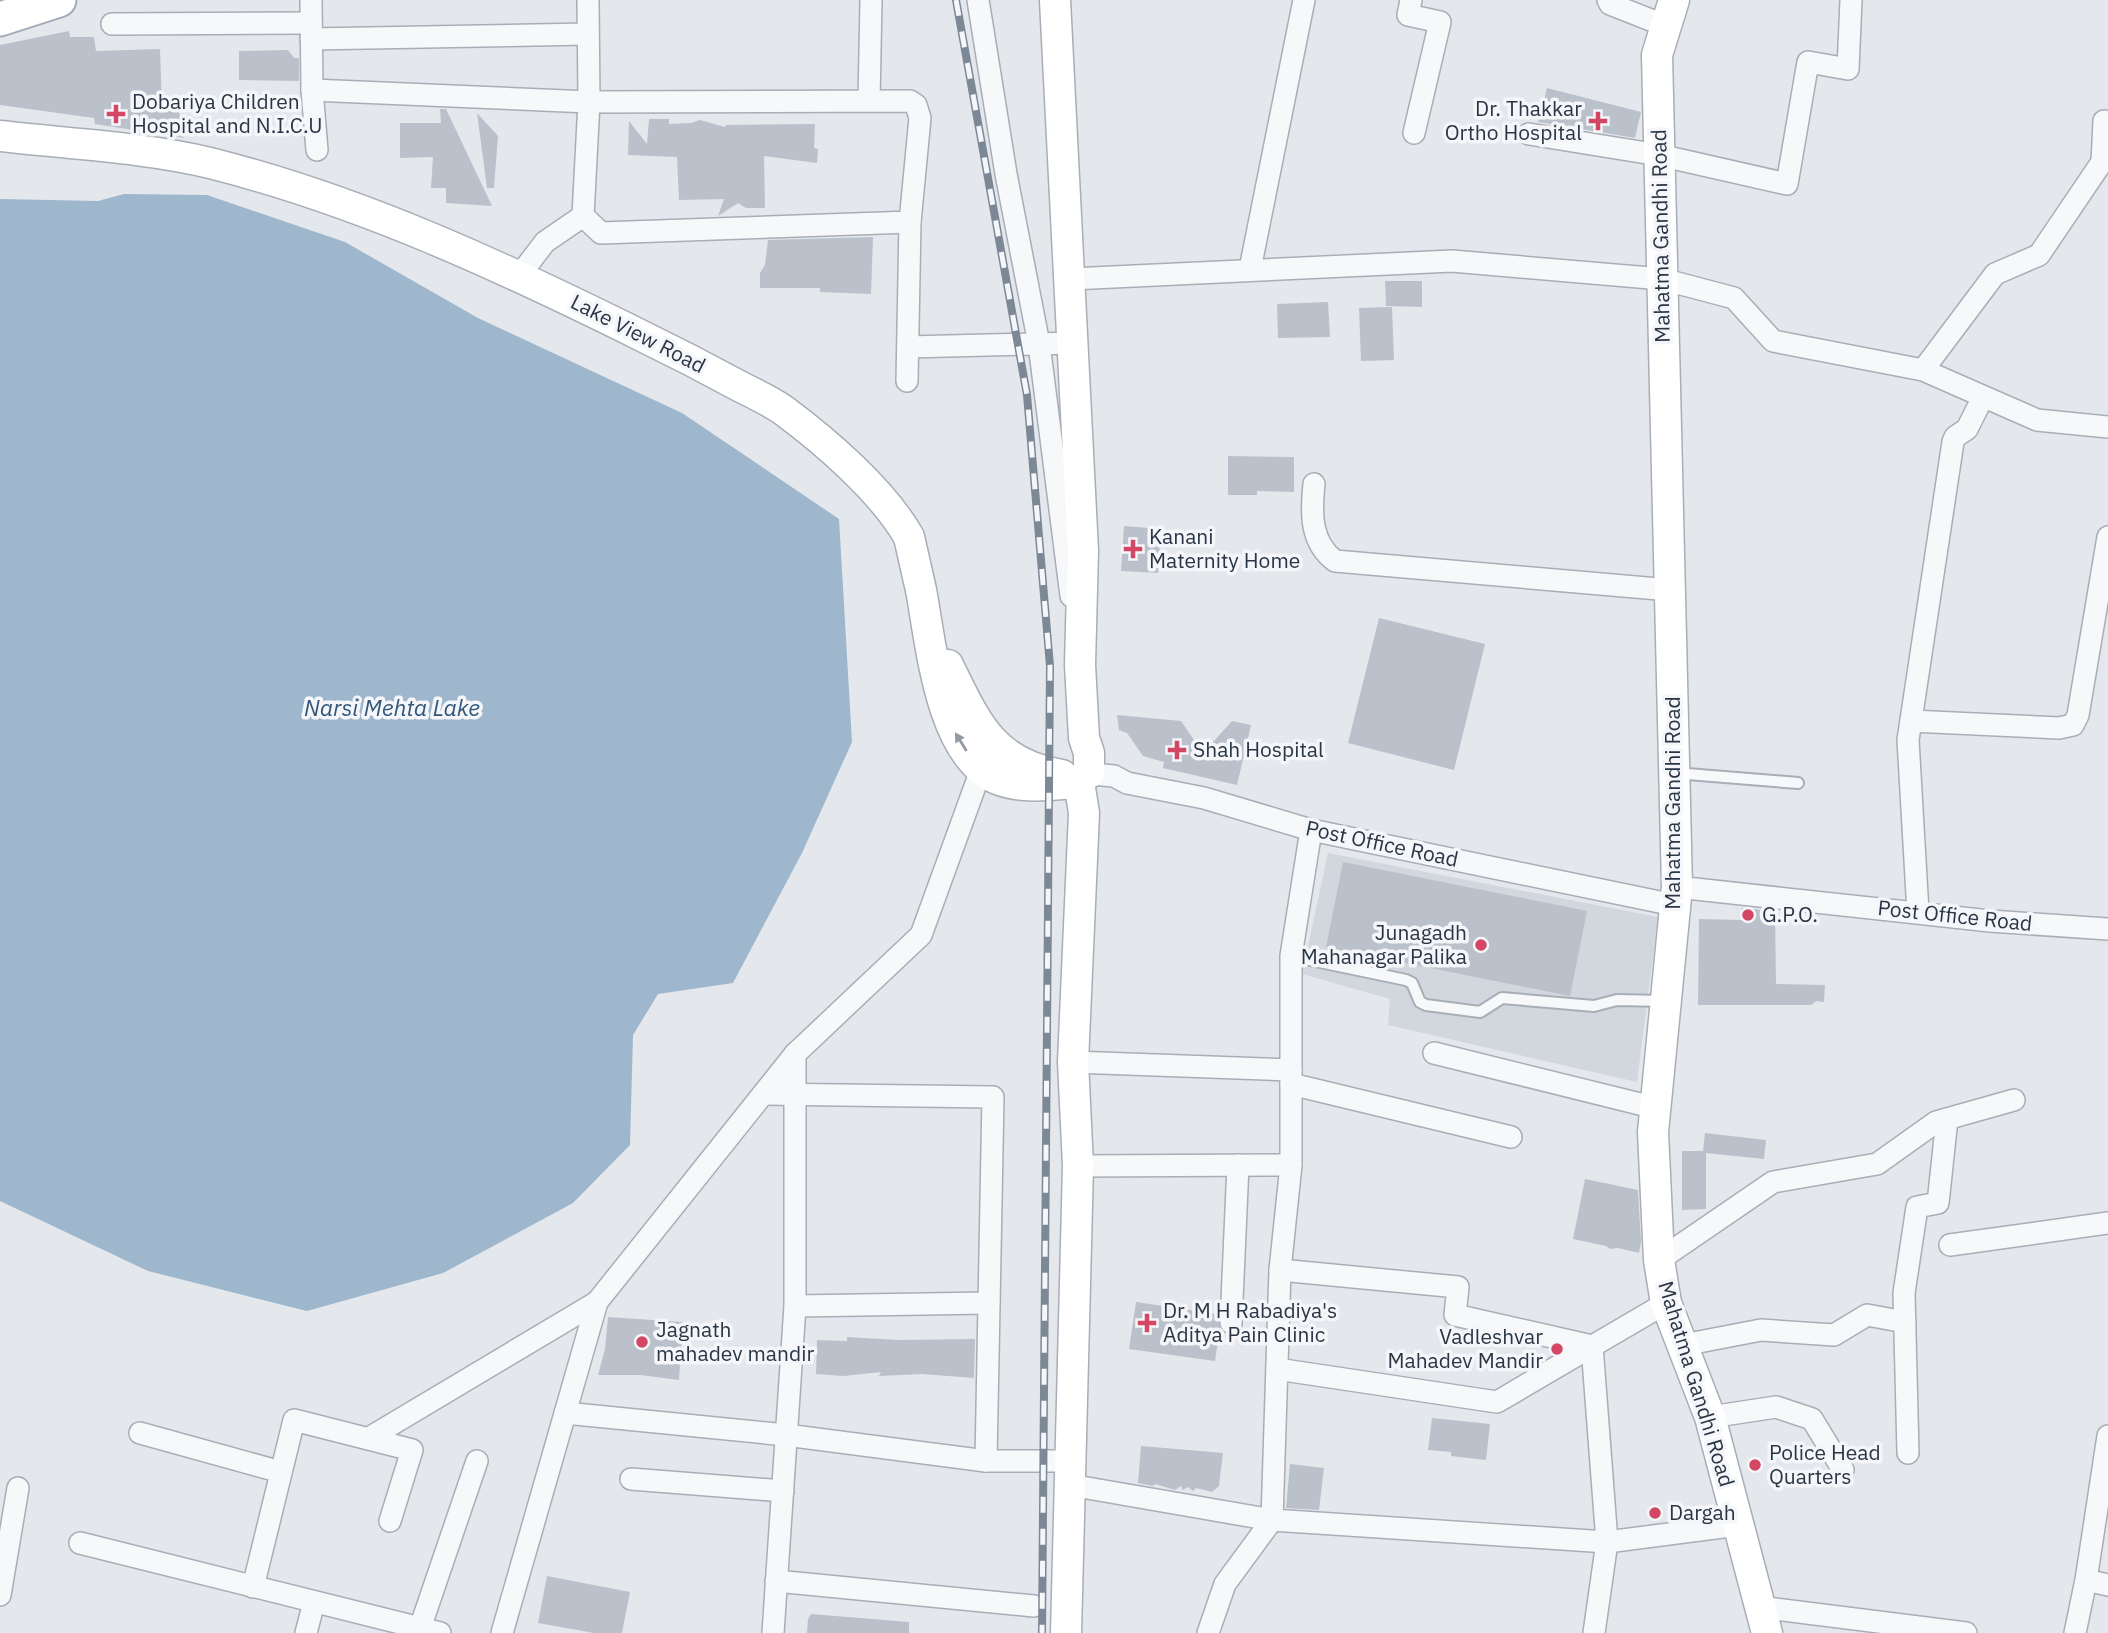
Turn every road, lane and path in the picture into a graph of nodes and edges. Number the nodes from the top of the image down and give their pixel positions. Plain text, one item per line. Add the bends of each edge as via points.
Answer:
1 (8, 0) edge
2 (59, 0) edge
3 (311, 0) edge
4 (588, 0) edge
5 (871, 0) edge
6 (978, 0) edge
7 (1055, 0) edge
8 (1304, 0) edge
9 (1411, 0) edge
10 (1608, 0) edge
11 (1851, 0) edge
12 (0, 3) edge
13 (1670, 13) edge
14 (0, 19) edge
15 (112, 24) dead end
16 (311, 31) junction
17 (588, 34) junction
18 (312, 90) junction
19 (869, 100) junction
20 (589, 102) junction
21 (2104, 121) dead end
22 (0, 122) edge
23 (1414, 133) dead end
24 (1529, 134) dead end
25 (0, 136) edge
26 (1659, 155) junction
27 (316, 172) junction
28 (583, 216) junction
29 (910, 222) junction
30 (1250, 269) junction
31 (523, 270) junction
32 (1071, 279) junction
33 (1662, 279) junction
34 (1073, 343) junction
35 (1039, 344) junction
36 (908, 347) junction
37 (1923, 370) junction
38 (907, 381) dead end
39 (1983, 397) junction
40 (2108, 427) edge
41 (1314, 484) dead end
42 (2108, 537) edge
43 (1670, 590) junction
44 (1080, 665) junction
45 (1911, 721) junction
46 (995, 744) junction
47 (981, 770) junction
48 (1675, 773) junction
49 (1798, 783) dead end
50 (1083, 784) junction
51 (1311, 830) junction
52 (1676, 896) junction
53 (1918, 912) junction
54 (2108, 929) edge
55 (1291, 956) junction
56 (1665, 1000) junction
57 (795, 1054) junction
58 (1434, 1054) dead end
59 (1073, 1062) junction
60 (1291, 1077) junction
61 (763, 1094) junction
62 (794, 1094) junction
63 (2014, 1100) dead end
64 (1656, 1108) junction
65 (1947, 1119) junction
66 (1511, 1136) dead end
67 (1238, 1165) junction
68 (1291, 1165) junction
69 (1077, 1166) junction
70 (2108, 1223) edge
71 (1950, 1245) dead end
72 (1659, 1260) junction
73 (1280, 1270) junction
74 (597, 1302) junction
75 (989, 1303) junction
76 (1667, 1303) junction
77 (795, 1306) junction
78 (1905, 1322) junction
79 (1231, 1323) dead end
80 (1684, 1345) junction
81 (1591, 1346) junction
82 (1277, 1369) junction
83 (565, 1413) junction
84 (1710, 1417) junction
85 (140, 1433) dead end
86 (786, 1435) junction
87 (2108, 1436) edge
88 (369, 1438) junction
89 (1908, 1453) dead end
90 (477, 1461) dead end
91 (986, 1461) junction
92 (1843, 1470) dead end
93 (281, 1472) junction
94 (1070, 1473) junction
95 (631, 1479) dead end
96 (18, 1488) dead end
97 (783, 1491) junction
98 (1272, 1520) junction
99 (390, 1521) dead end
100 (1738, 1525) junction
101 (1606, 1542) junction
102 (80, 1544) dead end
103 (2086, 1580) junction
104 (776, 1581) junction
105 (2108, 1585) edge
106 (253, 1587) junction
107 (0, 1595) edge
108 (314, 1602) junction
109 (1034, 1606) dead end
110 (1763, 1620) edge
111 (430, 1630) edge
112 (306, 1633) edge
113 (502, 1633) edge
114 (773, 1633) edge
115 (1066, 1633) edge
116 (1208, 1633) edge
117 (1594, 1633) edge
118 (1966, 1633) edge
119 (2075, 1633) edge

1 - 12 main road
2 - 14 main road
3 - 16 street
4 - 17 street
5 - 19 street
6 - 35 street
7 - 32 main road
8 - 30 street
9 - 23 street via 1408,15 1440,22
10 - 13 street via 1610,4
11 - 26 street via 1848,69 1808,62 1787,184
13 - 26 main road, Mahatma Gandhi Road via 1657,55
15 - 16 street
16 - 17 street
16 - 18 street
17 - 20 street
18 - 20 street
18 - 27 street
19 - 20 street
19 - 29 street via 916,105 920,118
20 - 28 street
21 - 37 street via 2102,162 2039,255 1995,274
22 - 27 main road, Lake View Road via 201,145
24 - 26 street
25 - 27 main road, Lake View Road
26 - 33 main road, Mahatma Gandhi Road
27 - 31 main road, Lake View Road via 450,245
28 - 29 street via 601,233
28 - 31 street via 545,242
29 - 36 street
30 - 32 street
30 - 33 street via 1452,261
31 - 46 main road, Lake View Road via 786,394 906,499 929,544 948,665 975,720
47 -> 31 main road, Lake View Road via 949,719 908,537 887,505 781,408
32 - 34 main road
33 - 37 street via 1734,298 1773,341
33 - 43 main road, Mahatma Gandhi Road
34 - 35 street
34 - 44 main road via 1083,551
35 - 36 street
35 - 44 street
36 - 38 street
37 - 39 street
39 - 40 street via 2037,420
39 - 45 street via 1967,429 1952,442
41 - 43 street via 1315,536 1324,553 1335,561
42 - 45 street via 2073,725 2059,729
43 - 48 main road, Mahatma Gandhi Road
44 - 50 main road
45 - 53 street
46 - 47 street
46 - 50 main road via 1027,765
47 - 50 main road via 1021,785
47 - 57 street via 921,934
48 - 49 lane
48 - 52 main road, Mahatma Gandhi Road
50 - 51 street, Post Office Road via 1114,788 1127,783 1204,798
50 - 59 main road
51 - 52 street, Post Office Road
51 - 55 street
52 - 53 street, Post Office Road
52 - 56 main road, Mahatma Gandhi Road
53 - 54 street, Post Office Road
55 - 56 lane via 1406,980 1420,1002 1480,1012 1502,998 1594,1006 1617,1000
55 - 60 street
56 - 64 main road, Mahatma Gandhi Road
57 - 61 street
57 - 62 street
58 - 64 street
59 - 60 street
59 - 69 main road
60 - 66 street
60 - 68 street
61 - 62 street
61 - 74 street
62 - 75 street via 993,1097
62 - 77 street
63 - 65 street
64 - 72 main road, Mahatma Gandhi Road
65 - 72 street via 1877,1164 1773,1182
65 - 78 street via 1938,1203 1917,1207 1904,1293
67 - 68 street
67 - 69 street
67 - 79 street
68 - 73 street
69 - 94 main road
70 - 71 street
72 - 76 main road, Mahatma Gandhi Road
73 - 81 street via 1458,1287 1455,1315
73 - 82 street
74 - 83 street
74 - 88 street
75 - 77 street
75 - 91 street
76 - 80 main road, Mahatma Gandhi Road
76 - 81 street
77 - 86 street
78 - 80 street via 1867,1315 1834,1335 1761,1330
78 - 89 street
80 - 84 main road, Mahatma Gandhi Road
81 - 82 street via 1497,1402
81 - 101 street
82 - 98 street
83 - 86 street
83 - 113 street
84 - 92 street via 1776,1407 1812,1419
84 - 100 main road, Mahatma Gandhi Road
85 - 93 street
86 - 91 street
86 - 97 street
87 - 103 street
88 - 93 street via 294,1420
88 - 99 street via 412,1450
90 - 111 street
91 - 94 street
93 - 106 street
94 - 98 street
94 - 115 main road
95 - 97 street
96 - 107 street
97 - 104 street
98 - 101 street
98 - 116 street via 1225,1584
100 - 101 street
100 - 110 main road, Mahatma Gandhi Road
101 - 117 street
102 - 106 street
103 - 105 street
103 - 119 street
104 - 109 street
104 - 114 street
106 - 108 street
108 - 111 street
108 - 112 street
110 - 118 street

